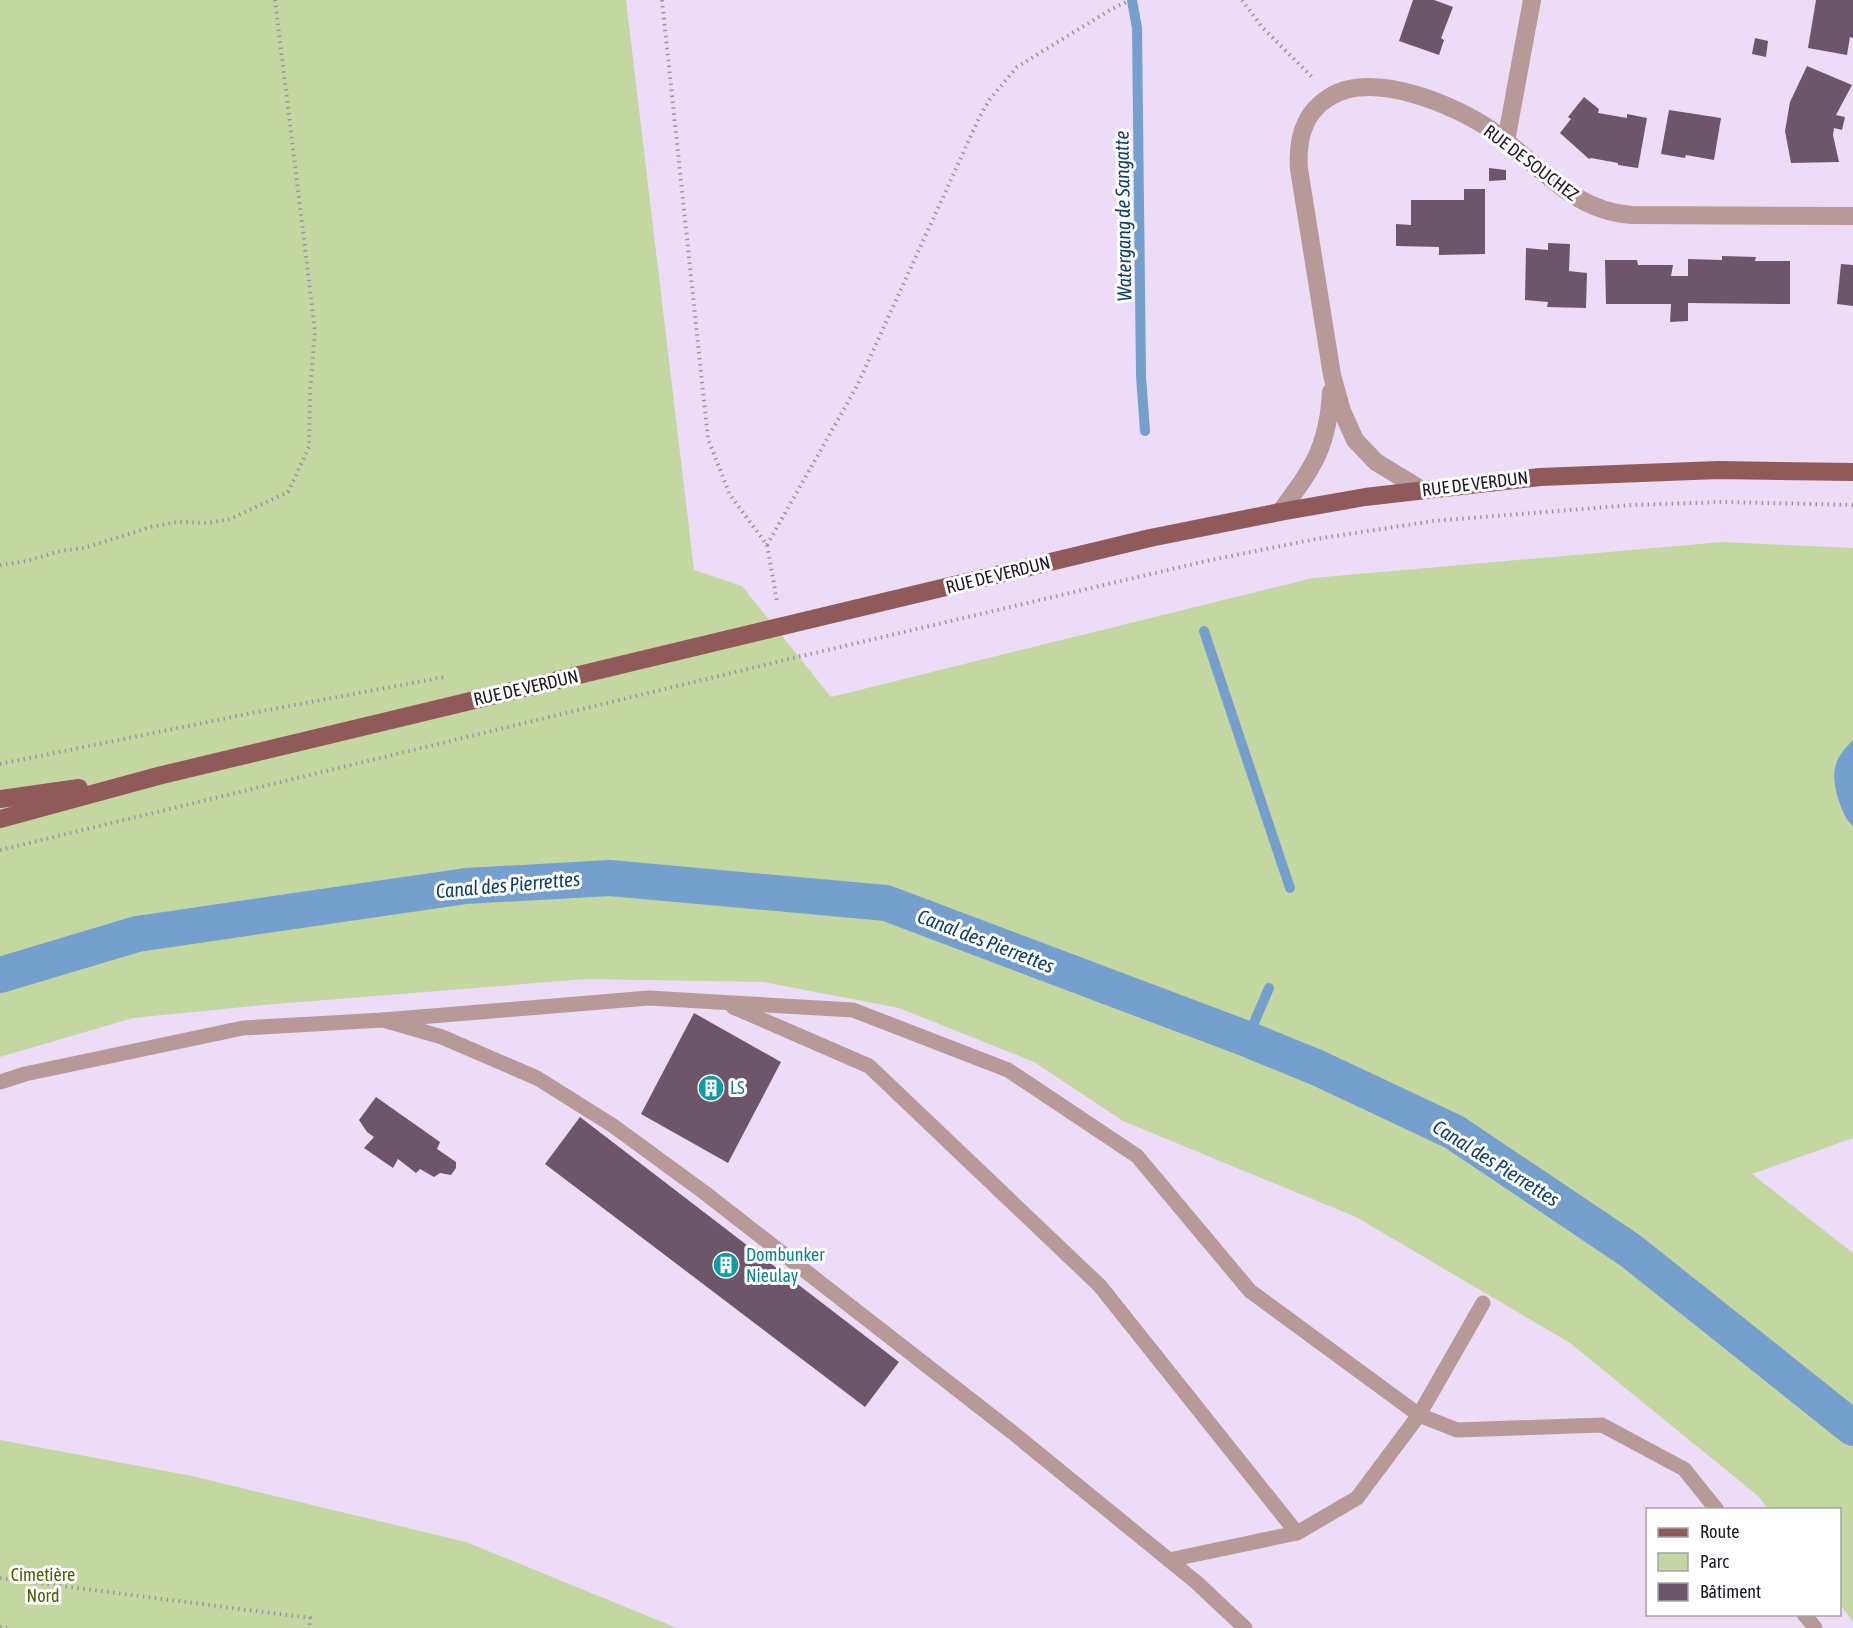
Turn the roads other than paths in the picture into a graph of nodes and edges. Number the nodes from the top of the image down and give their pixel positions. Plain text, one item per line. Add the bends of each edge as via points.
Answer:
1 (1532, 0) edge
2 (1506, 141) junction
3 (1853, 216) edge
4 (1332, 375) junction
5 (1853, 472) edge
6 (1422, 490) junction
7 (1280, 512) junction
8 (158, 776) junction
9 (0, 799) edge
10 (0, 819) edge
11 (722, 1002) junction
12 (383, 1020) junction
13 (0, 1083) edge
14 (1483, 1303) dead end
15 (1419, 1415) junction
16 (1717, 1508) edge
17 (1297, 1533) junction
18 (1169, 1560) junction
19 (1806, 1616) edge
20 (1245, 1628) edge
21 (1815, 1628) edge

1 - 2 street
2 - 3 street, RUE DE SOUCHEZ via 1568,192 1603,212
2 - 4 street, RUE DE SOUCHEZ via 1445,106 1395,88 1345,90 1320,104 1304,124 1297,152
4 - 6 street, RUE DE SOUCHEZ via 1355,440 1376,462
4 - 7 street, RUE DE SOUCHEZ via 1330,413 1321,448 1312,468
5 - 6 main road, RUE DE VERDUN via 1718,470 1602,474
6 - 7 main road, RUE DE VERDUN
7 - 8 main road, RUE DE VERDUN via 1150,538
8 - 9 main road, RUE DE VERDUN
8 - 10 main road, RUE DE VERDUN
11 - 12 lane via 649,998
11 - 15 lane via 853,1010 1008,1070 1137,1155 1250,1291
11 - 17 lane via 869,1065 1100,1286
12 - 13 lane via 243,1028 25,1074
12 - 18 lane via 442,1037 537,1078 612,1125 705,1192
14 - 15 lane
15 - 16 lane via 1457,1430 1602,1425 1684,1469
15 - 17 lane via 1357,1498
17 - 18 lane
18 - 20 lane
19 - 21 lane

